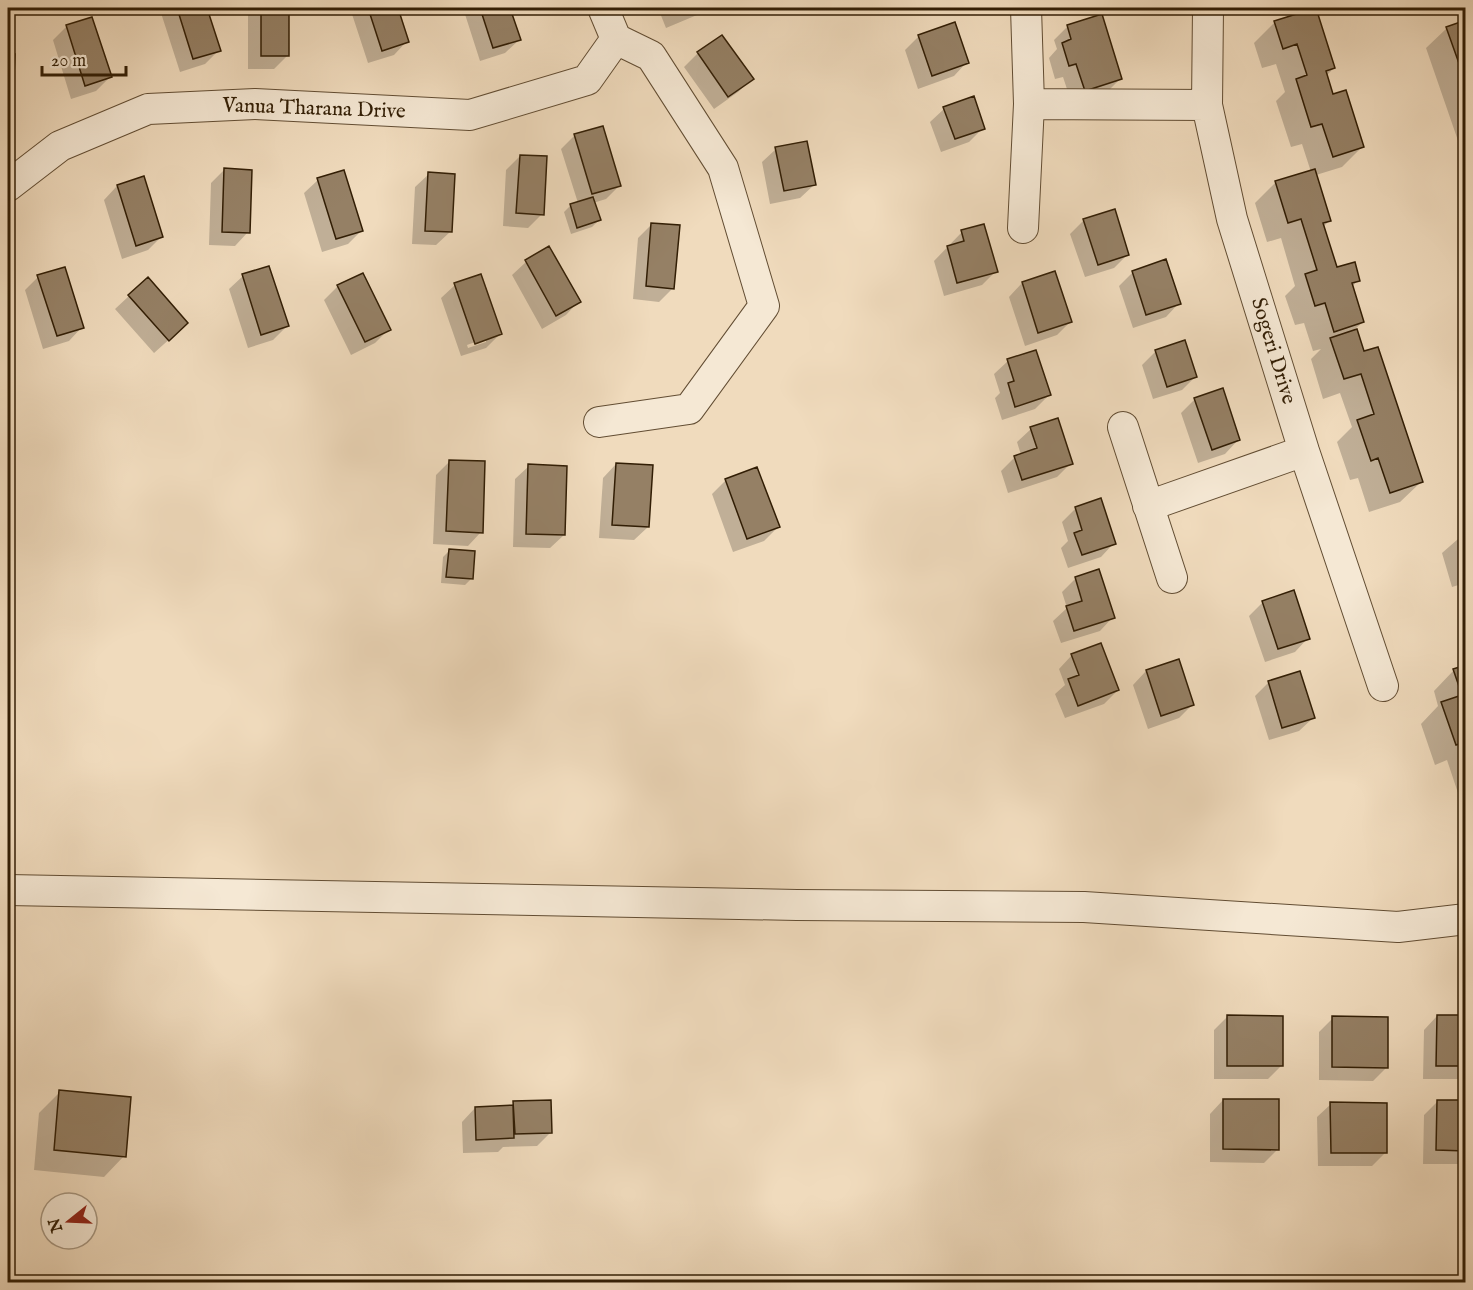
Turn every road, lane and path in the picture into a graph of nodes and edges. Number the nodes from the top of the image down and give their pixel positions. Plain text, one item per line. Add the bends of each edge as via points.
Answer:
1 (603, 8) edge
2 (1026, 8) edge
3 (1208, 8) edge
4 (616, 39) junction
5 (1029, 104) junction
6 (1208, 105) junction
7 (8, 186) edge
8 (1023, 228) dead end
9 (598, 422) dead end
10 (1123, 427) dead end
11 (1304, 452) junction
12 (1148, 506) junction
13 (1172, 578) dead end
14 (1383, 686) dead end
15 (8, 890) edge
16 (1466, 919) edge

1 - 4 street
2 - 5 street
3 - 6 street, Sogeri Drive
4 - 7 street, Vanua Tharana Drive via 587,80 470,115 255,104 148,109 60,146
4 - 9 street via 651,56 723,168 764,306 689,409
5 - 6 street
5 - 8 street
6 - 11 street, Sogeri Drive via 1232,219
10 - 12 street
11 - 12 street
11 - 14 street, Sogeri Drive
12 - 13 street
15 - 16 street via 1084,907 1398,927

